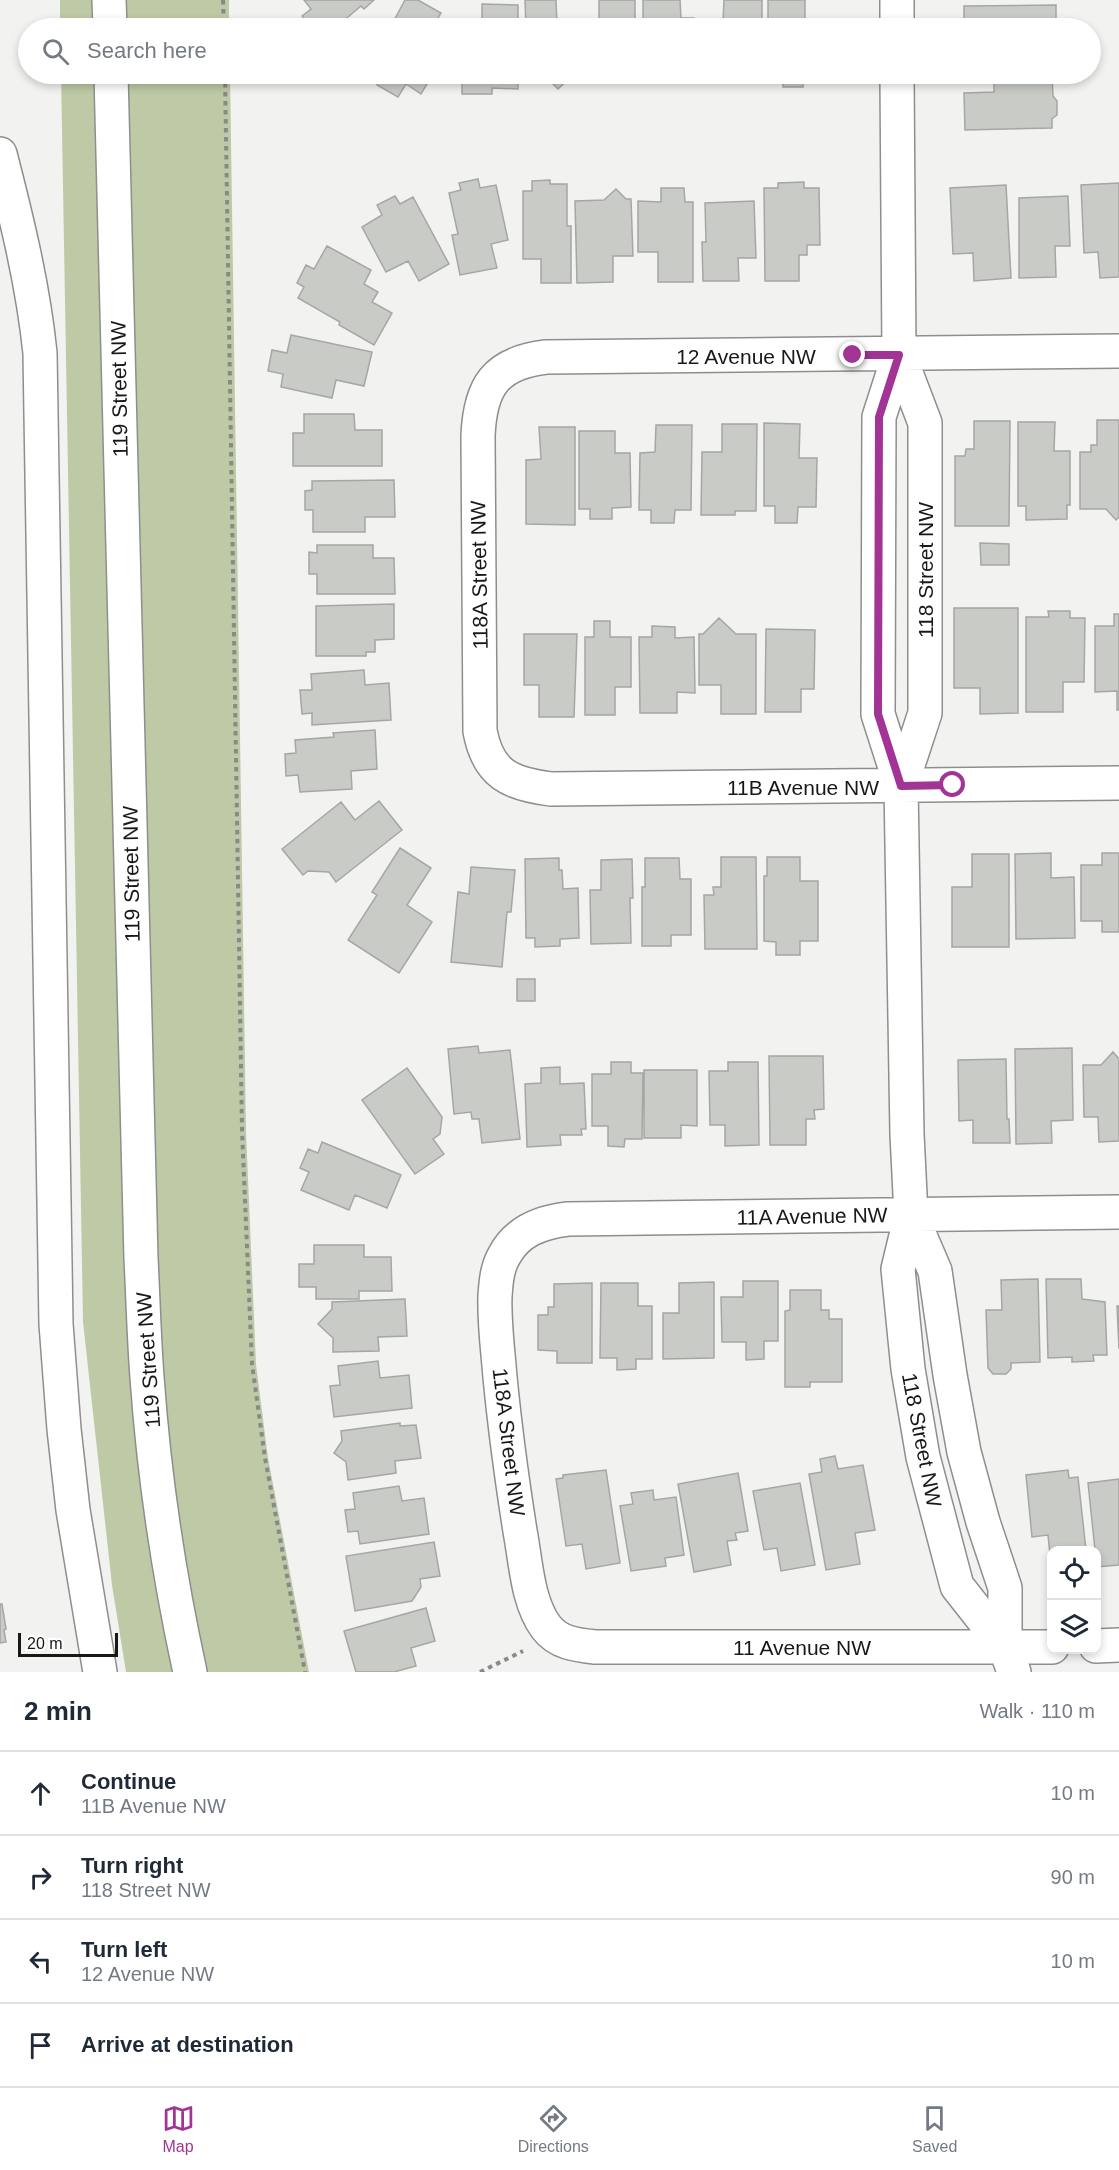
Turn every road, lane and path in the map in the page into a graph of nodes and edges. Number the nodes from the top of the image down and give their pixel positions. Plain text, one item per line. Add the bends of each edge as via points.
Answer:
1 (109, 0) edge
2 (224, 0) edge
3 (897, 0) edge
4 (110, 18) edge
5 (224, 18) edge
6 (897, 18) edge
7 (111, 84) edge
8 (225, 84) edge
9 (897, 84) edge
10 (0, 154) edge
11 (1119, 351) edge
12 (899, 355) junction
13 (489, 384) joint
14 (493, 765) joint
15 (1119, 783) edge
16 (901, 786) junction
17 (1119, 1212) edge
18 (911, 1215) junction
19 (512, 1244) joint
20 (554, 1636) junction
21 (1119, 1645) edge
22 (1101, 1646) edge
23 (1047, 1648) edge
24 (1010, 1659) edge
25 (100, 1672) edge
26 (190, 1672) edge
27 (305, 1672) edge
28 (480, 1672) edge

1 - 4 street
2 - 5 path
3 - 6 street
7 - 26 street, 119 Street NW via 141,1258 147,1378 158,1479
8 - 27 path via 242,1130 252,1364 265,1458
9 - 12 street, 118 Street NW
10 - 25 street via 32,287 40,353 56,1324 73,1510
11 - 12 street, 12 Avenue NW
12 - 13 street, 12 Avenue NW via 546,357 515,363
12 - 16 street, 118 Street NW via 879,417 878,714
12 - 16 street, 118 Street NW via 925,423 925,713
13 - 14 street, 118A Street NW via 479,414 478,436 480,731
14 - 16 street, 11B Avenue NW via 515,782 551,789
15 - 16 street, 11B Avenue NW
16 - 18 street, 118 Street NW
17 - 18 street, 11A Avenue NW
18 - 19 street, 11A Avenue NW via 568,1219 538,1225
18 - 24 street, 118 Street NW via 935,1271 964,1452 1005,1588
18 - 24 street, 118 Street NW via 898,1269 908,1369 923,1457 957,1586
19 - 20 street, 118A Street NW via 497,1274 495,1297 504,1414 529,1584 539,1614
20 - 24 street, 11 Avenue NW via 594,1647
20 - 28 path
21 - 22 street
23 - 24 street, 11 Avenue NW

